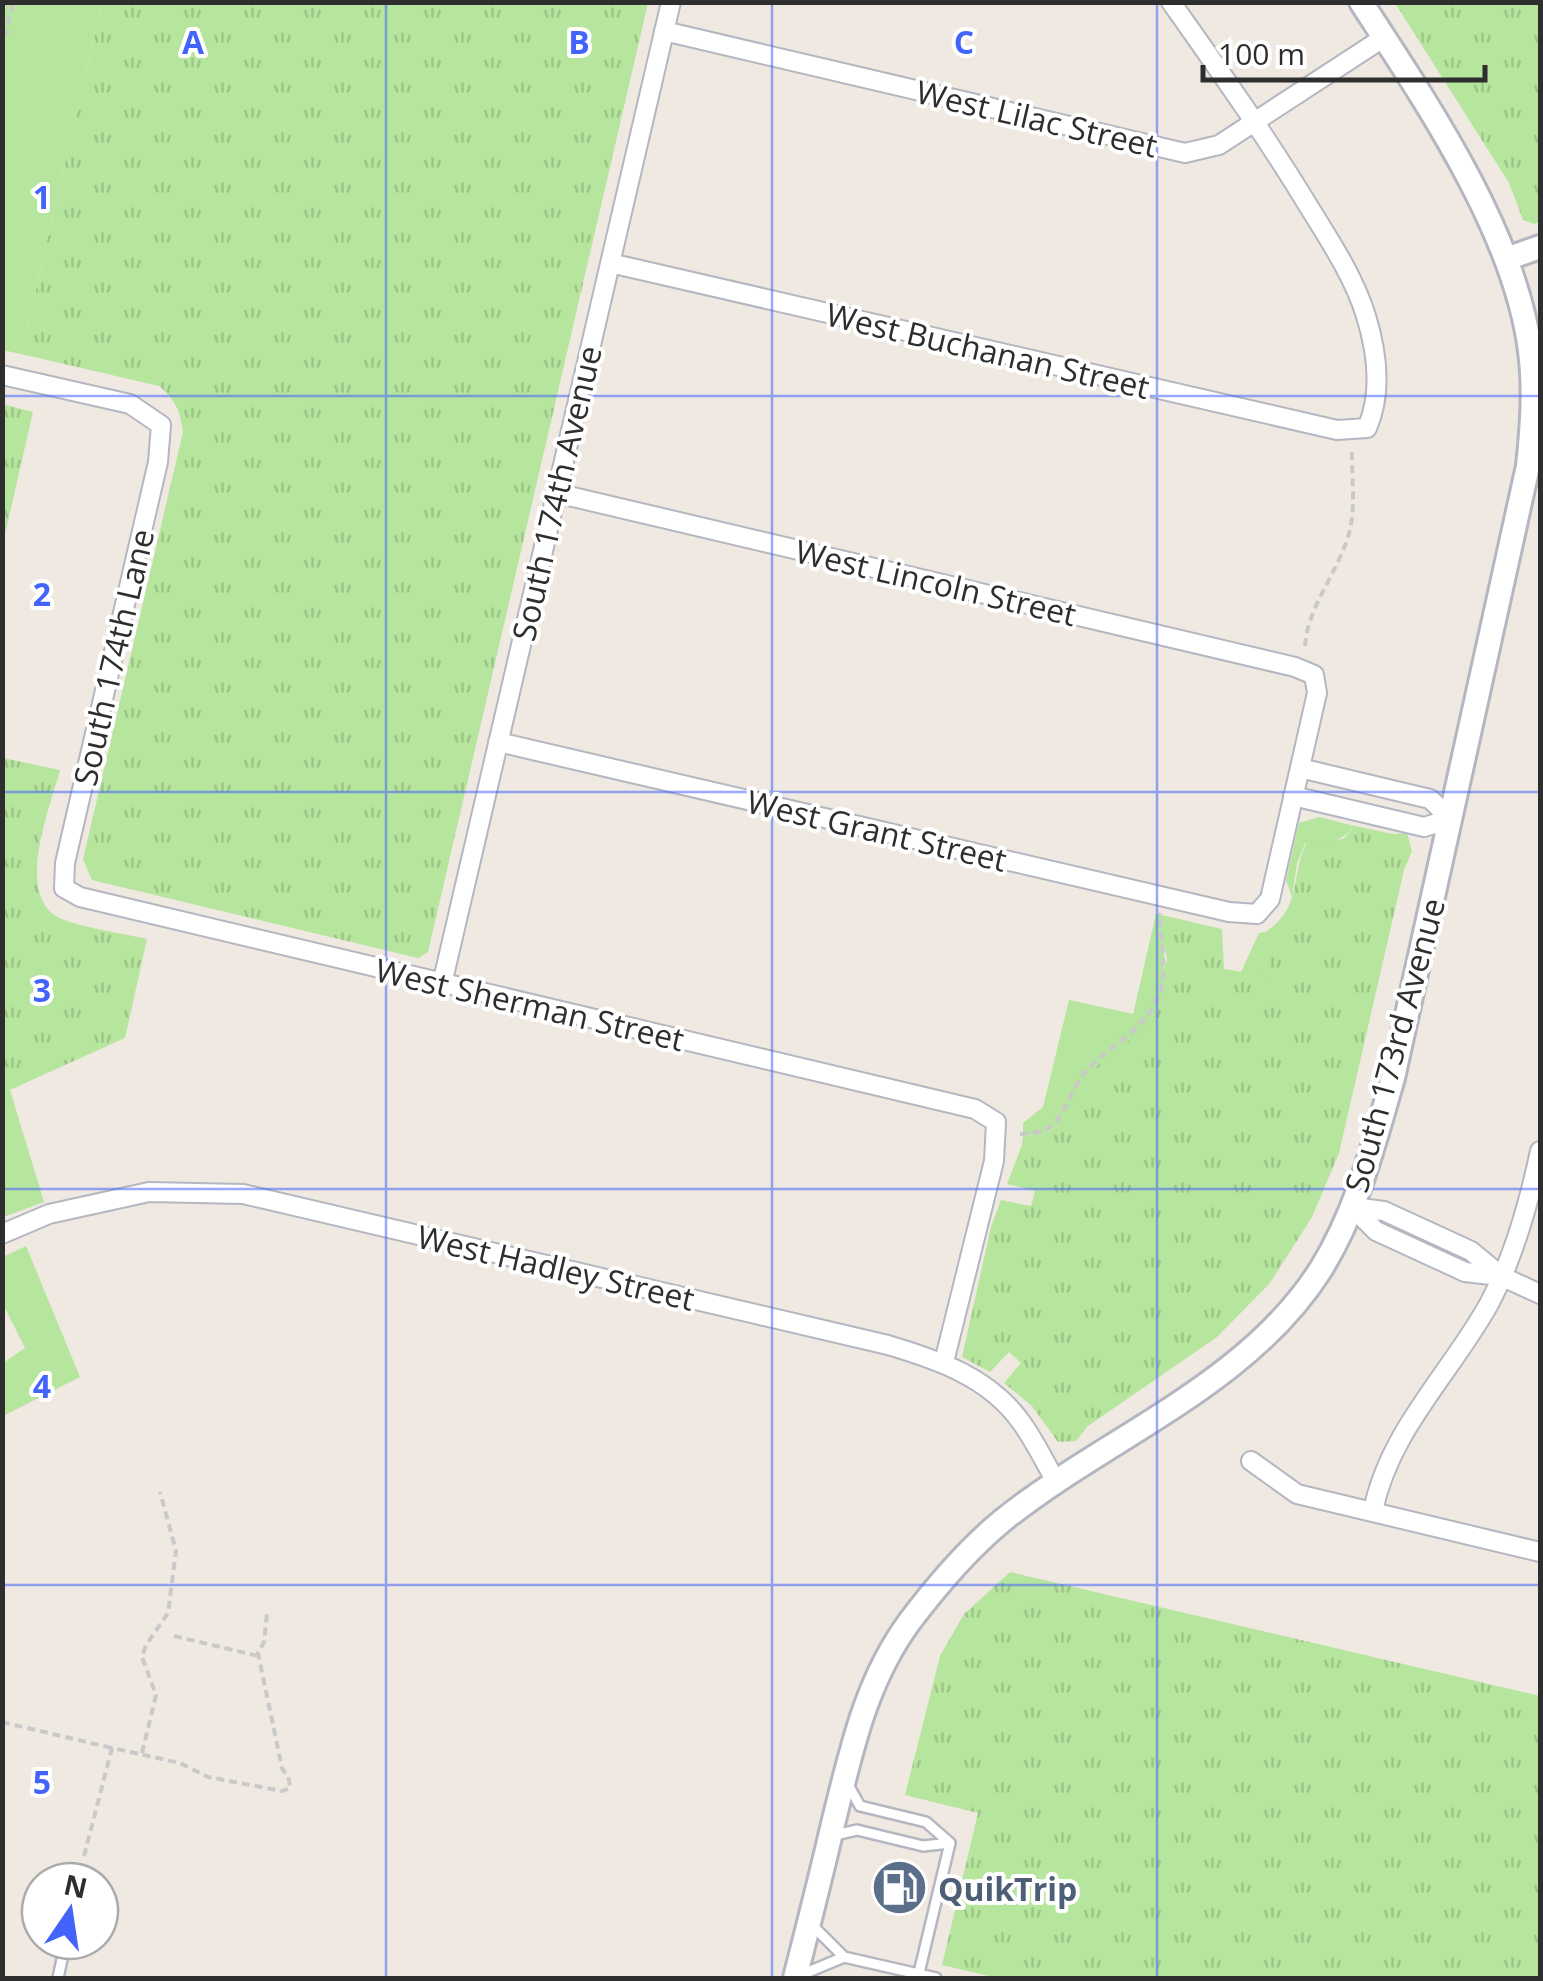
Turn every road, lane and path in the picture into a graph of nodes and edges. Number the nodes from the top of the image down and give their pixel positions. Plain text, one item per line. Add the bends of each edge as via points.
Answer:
1 (13, 2) edge
2 (670, 2) edge
3 (1171, 2) edge
4 (1361, 2) edge
5 (664, 31) junction
6 (1382, 38) junction
7 (2, 50) edge
8 (1256, 121) junction
9 (1540, 247) edge
10 (1506, 260) junction
11 (610, 263) junction
12 (2, 374) edge
13 (1352, 450) dead end
14 (556, 493) junction
15 (1305, 646) dead end
16 (498, 742) junction
17 (1300, 768) junction
18 (1294, 796) junction
19 (1451, 819) junction
20 (64, 888) joint
21 (1160, 913) dead end
22 (442, 984) junction
23 (1020, 1134) dead end
24 (1540, 1151) edge
25 (1352, 1206) junction
26 (2, 1234) edge
27 (1501, 1276) junction
28 (1540, 1294) edge
29 (944, 1362) junction
30 (1251, 1461) dead end
31 (1057, 1483) junction
32 (160, 1492) dead end
33 (1372, 1511) junction
34 (1540, 1552) edge
35 (266, 1614) dead end
36 (174, 1636) dead end
37 (258, 1656) junction
38 (2, 1722) edge
39 (112, 1748) junction
40 (142, 1755) junction
41 (844, 1778) junction
42 (830, 1836) junction
43 (950, 1844) junction
44 (83, 1861) edge
45 (809, 1922) junction
46 (844, 1957) junction
47 (918, 1977) edge
48 (795, 1978) edge
49 (936, 1978) edge

1 - 7 path
2 - 5 street, South 174th Avenue
3 - 8 street
4 - 6 street, South 173rd Avenue
5 - 8 street, West Lilac Street via 1184,153 1219,145
5 - 11 street, South 174th Avenue
6 - 8 street, West Lilac Street
6 - 10 street, South 173rd Avenue via 1455,153
8 - 11 street, West Buchanan Street via 1365,312 1376,357 1376,408 1367,428 1337,430
9 - 10 street
10 - 19 street, South 173rd Avenue via 1530,351 1528,466
11 - 14 street, South 174th Avenue
12 - 20 street, South 174th Lane via 130,404 161,425
13 - 15 path via 1350,530 1306,628
14 - 16 street, South 174th Avenue
14 - 17 street, West Lincoln Street via 1294,667 1314,675 1316,693
16 - 18 street, West Grant Street via 1257,914 1270,899
16 - 22 street, South 174th Avenue
17 - 18 street
17 - 19 street via 1430,799
18 - 19 street via 1424,827
19 - 25 street, South 173rd Avenue via 1392,1078
20 - 22 street, West Sherman Street
21 - 23 path via 1165,970 1153,1010 1088,1068 1055,1123 1038,1134
22 - 29 street, West Sherman Street via 975,1110 996,1122 994,1161
24 - 27 street
25 - 27 street via 1384,1211 1471,1251
25 - 31 street, South 173rd Avenue via 1320,1269 1259,1342
26 - 29 street, West Hadley Street via 49,1214 149,1192 243,1194
27 - 28 street
27 - 33 street via 1403,1431
29 - 31 street, West Hadley Street via 992,1390 1020,1420
30 - 33 street via 1297,1494
31 - 41 street, South 173rd Avenue via 953,1566 908,1624 858,1719
32 - 40 path via 176,1552 168,1613 142,1657 156,1695
33 - 34 street
35 - 37 path
36 - 37 path
37 - 40 path via 290,1788 208,1777 180,1762
38 - 39 path
39 - 40 path
39 - 44 path
41 - 42 street, South 173rd Avenue
41 - 43 lane via 860,1806 926,1822
42 - 43 lane via 857,1830 923,1846
42 - 45 street, South 173rd Avenue
43 - 47 lane
45 - 46 lane
45 - 48 street, South 173rd Avenue
46 - 47 lane
46 - 48 lane
47 - 49 lane

